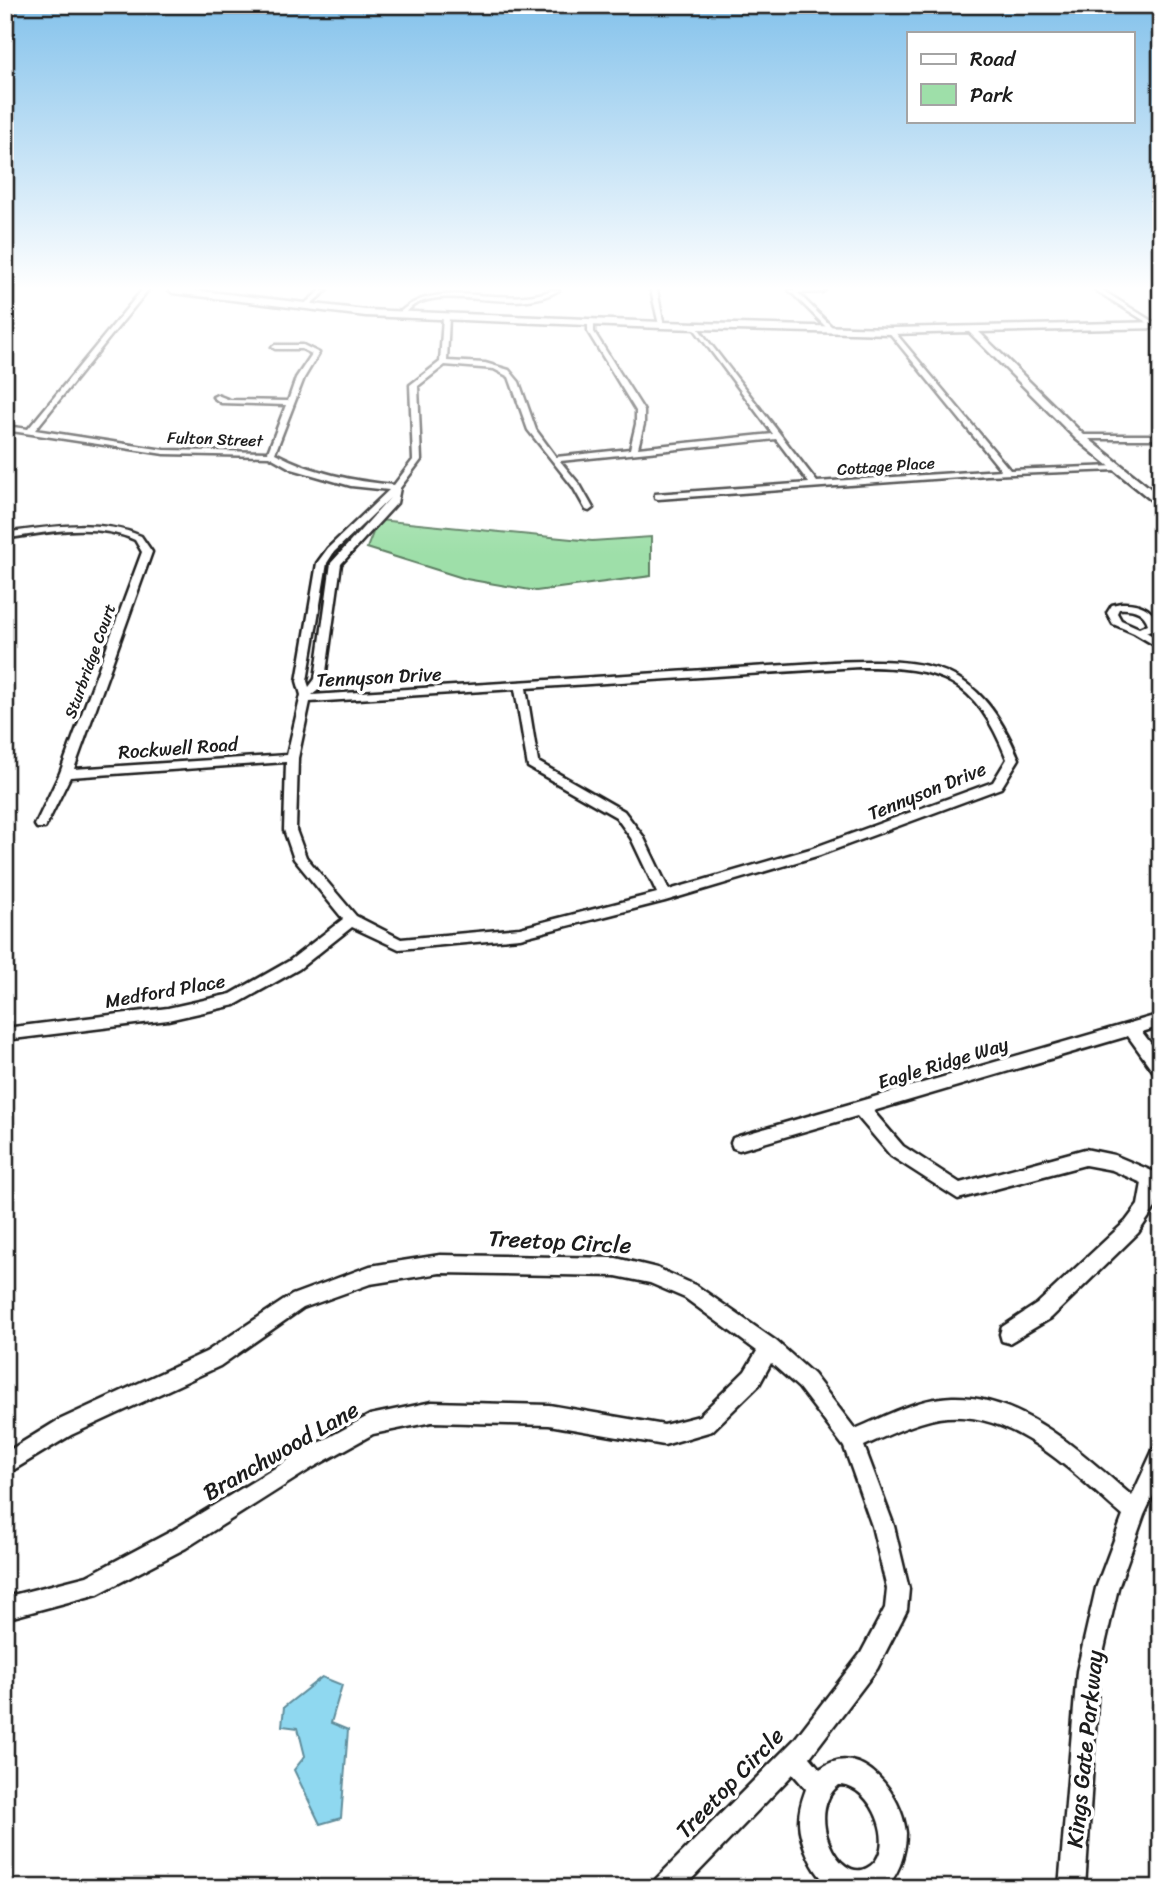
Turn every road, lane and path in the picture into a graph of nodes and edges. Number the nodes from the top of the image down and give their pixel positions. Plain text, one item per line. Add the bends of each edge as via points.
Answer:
1 (73, 378) edge
2 (299, 378) edge
3 (423, 378) edge
4 (513, 378) edge
5 (620, 378) edge
6 (734, 378) edge
7 (930, 378) edge
8 (1021, 378) edge
9 (217, 397) dead end
10 (289, 403) junction
11 (5, 428) edge
12 (30, 431) junction
13 (778, 436) junction
14 (1080, 437) junction
15 (1161, 437) edge
16 (634, 449) junction
17 (271, 454) junction
18 (555, 459) junction
19 (1116, 468) junction
20 (1008, 472) junction
21 (815, 485) junction
22 (396, 488) junction
23 (658, 496) dead end
24 (1161, 504) edge
25 (589, 508) dead end
26 (5, 536) edge
27 (1138, 631) dead end
28 (1161, 646) edge
29 (520, 687) junction
30 (306, 697) junction
31 (292, 758) junction
32 (66, 772) junction
33 (41, 825) dead end
34 (665, 896) junction
35 (351, 920) junction
36 (1161, 1020) edge
37 (1131, 1028) junction
38 (5, 1034) edge
39 (1161, 1070) edge
40 (861, 1109) junction
41 (739, 1143) dead end
42 (1156, 1179) edge
43 (1009, 1334) dead end
44 (769, 1348) junction
45 (852, 1441) junction
46 (1161, 1455) edge
47 (6, 1460) edge
48 (1135, 1512) junction
49 (5, 1608) edge
50 (793, 1756) junction
51 (819, 1786) dead end
52 (665, 1888) edge
53 (1072, 1888) edge

1 - 12 street
2 - 10 street
3 - 22 street, Tennyson Drive via 414,385 417,460
4 - 18 street via 530,427
5 - 16 street via 640,411
6 - 13 street
7 - 20 street
8 - 14 street
9 - 10 street via 230,402
10 - 17 street
11 - 12 street, Fulton Street
12 - 17 street, Fulton Street via 164,453
13 - 16 street
13 - 21 street
14 - 15 street
14 - 19 street
16 - 18 street
17 - 22 street, Fulton Street via 295,467 354,484
18 - 25 street via 577,484
19 - 20 street, Cottage Place
19 - 24 street
20 - 21 street, Cottage Place
21 - 23 street, Cottage Place
22 - 30 street, Tennyson Drive via 394,501 336,564 320,679
22 - 30 street, Tennyson Drive via 322,564 302,681
26 - 32 street, Sturbridge Court via 108,529 142,540 147,552
27 - 28 street
29 - 30 street, Tennyson Drive
29 - 34 street via 533,764 620,814 637,836
29 - 34 street, Tennyson Drive via 782,668 918,665 947,674 976,698 1001,729 1013,759 997,785 816,852
30 - 31 street, Tennyson Drive
31 - 32 street, Rockwell Road
31 - 35 street, Tennyson Drive via 290,830 300,859
32 - 33 street, Sturbridge Court
34 - 35 street, Tennyson Drive via 520,933 399,944
35 - 38 street, Medford Place via 294,965 235,999 168,1014
36 - 37 street, Eagle Ridge Way
37 - 39 street
37 - 40 street, Eagle Ridge Way
40 - 41 street
40 - 42 street, Eagle Ridge Way via 897,1151 958,1191 1085,1157
42 - 43 street via 1146,1208 1132,1227 1044,1311
44 - 45 street, Treetop Circle via 806,1381
44 - 47 street, Treetop Circle via 691,1292 652,1274 616,1267 440,1264 405,1269 370,1275 298,1301 213,1359
44 - 49 street, Branchwood Lane via 752,1378 705,1424 664,1435 536,1415 432,1412 370,1425 178,1540 89,1586
45 - 48 street via 909,1416 954,1407 1001,1414 1052,1444
45 - 50 street, Treetop Circle via 883,1526 898,1589 896,1611 869,1661
46 - 48 street, Kings Gate Parkway
48 - 53 street, Kings Gate Parkway via 1107,1588 1088,1671
50 - 51 street
50 - 52 street, Treetop Circle

